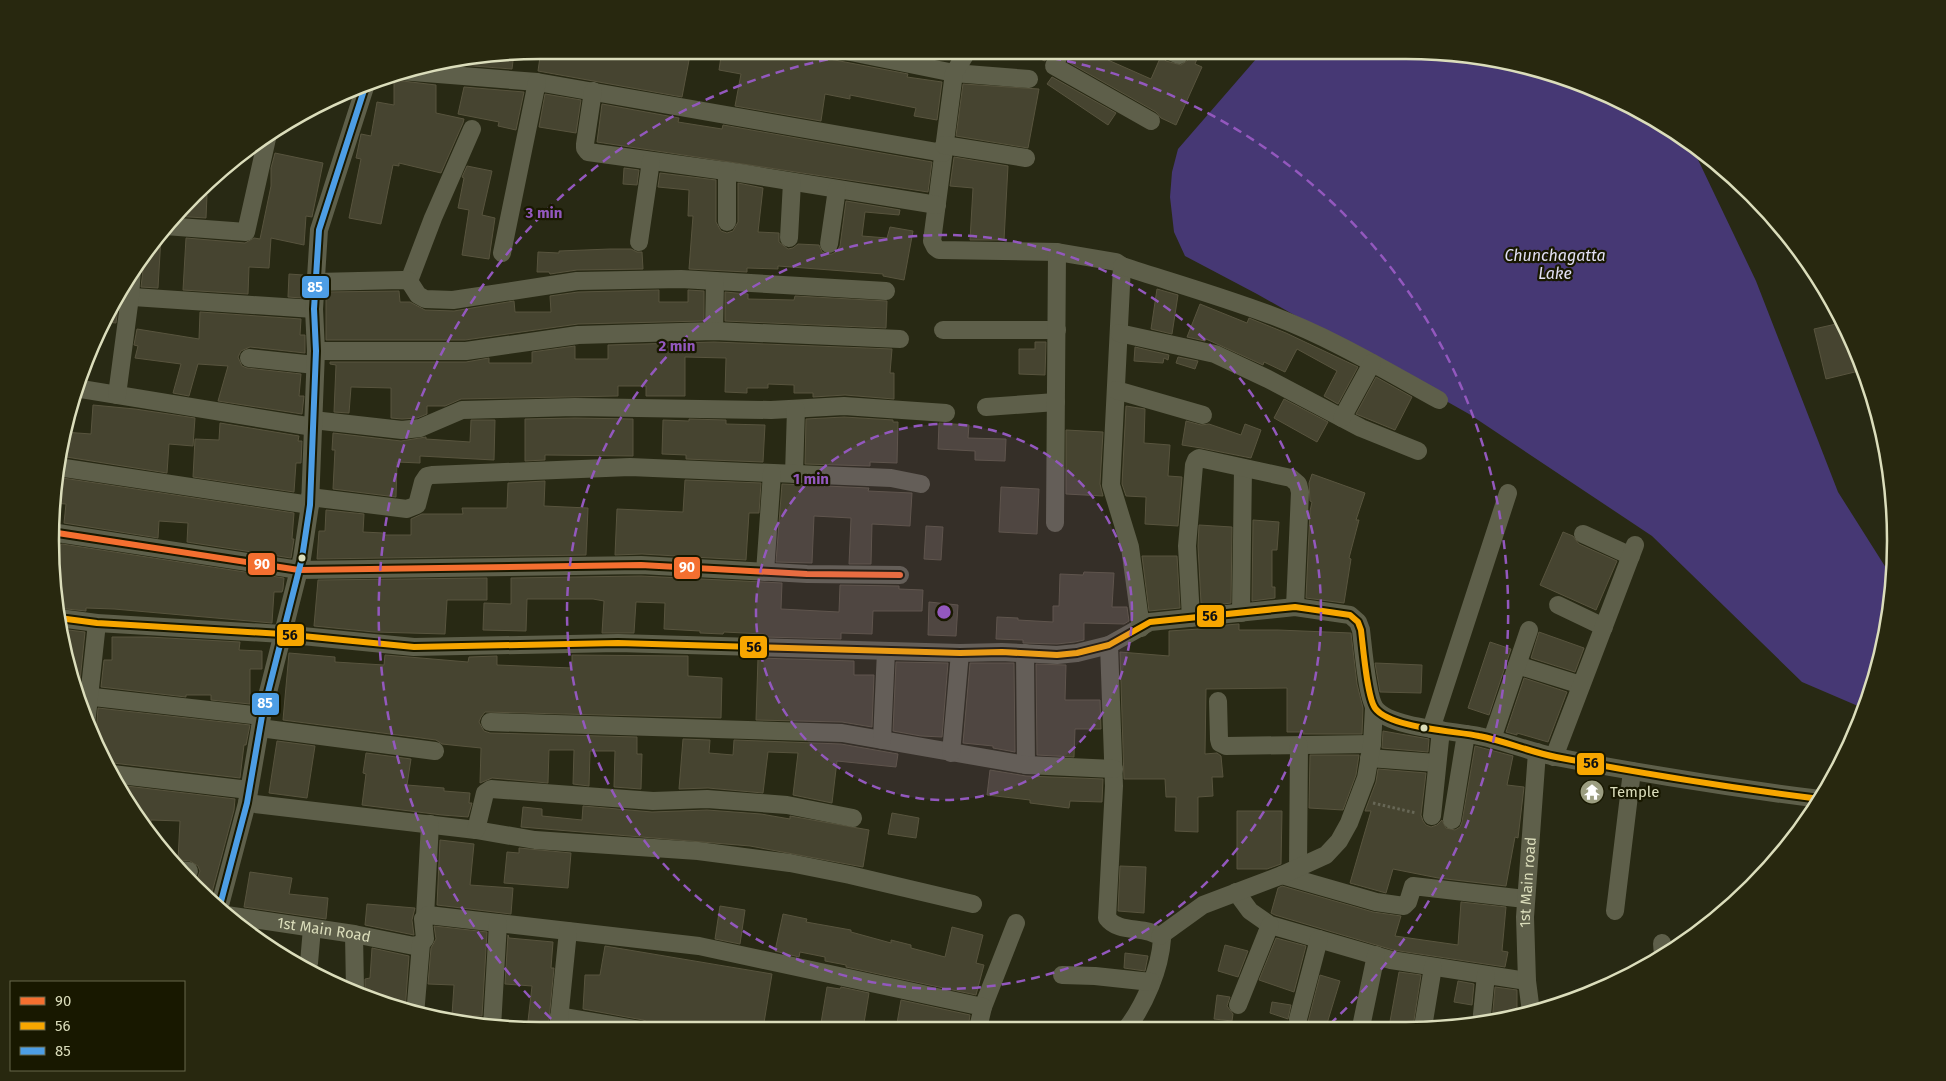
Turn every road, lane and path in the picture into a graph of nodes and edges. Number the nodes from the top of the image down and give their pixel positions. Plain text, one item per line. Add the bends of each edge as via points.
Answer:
1 (885, 59) edge
2 (963, 59) edge
3 (1057, 59) edge
4 (954, 73) junction
5 (422, 74) edge
6 (1029, 79) dead end
7 (537, 82) junction
8 (592, 91) junction
9 (363, 92) edge
10 (1151, 121) dead end
11 (472, 129) dead end
12 (265, 145) edge
13 (944, 149) junction
14 (1026, 158) dead end
15 (650, 161) junction
16 (728, 171) junction
17 (792, 182) junction
18 (837, 189) junction
19 (937, 205) junction
20 (727, 222) dead end
21 (175, 227) edge
22 (789, 238) dead end
23 (638, 242) dead end
24 (830, 244) dead end
25 (1058, 252) junction
26 (502, 253) dead end
27 (1122, 266) junction
28 (409, 281) junction
29 (715, 281) junction
30 (316, 282) junction
31 (886, 291) dead end
32 (125, 296) edge
33 (124, 299) edge
34 (314, 309) junction
35 (943, 330) dead end
36 (1057, 330) junction
37 (714, 331) junction
38 (1119, 333) junction
39 (900, 339) dead end
40 (249, 358) dead end
41 (316, 358) junction
42 (1372, 363) junction
43 (83, 389) edge
44 (1116, 390) junction
45 (117, 395) junction
46 (1438, 400) dead end
47 (1056, 402) junction
48 (986, 407) dead end
49 (796, 410) junction
50 (946, 413) dead end
51 (1203, 415) dead end
52 (1342, 418) junction
53 (313, 424) junction
54 (1418, 451) dead end
55 (65, 468) edge
56 (1243, 468) junction
57 (772, 473) junction
58 (794, 474) junction
59 (921, 484) dead end
60 (1508, 493) dead end
61 (310, 501) junction
62 (1055, 523) dead end
63 (59, 533) edge
64 (1583, 534) dead end
65 (299, 570) junction
66 (765, 572) junction
67 (900, 575) dead end
68 (1558, 605) dead end
69 (1295, 608) junction
70 (1241, 613) junction
71 (1191, 618) junction
72 (66, 619) edge
73 (97, 623) junction
74 (1604, 627) junction
75 (1141, 628) junction
76 (1529, 630) dead end
77 (282, 634) junction
78 (1108, 645) junction
79 (886, 651) junction
80 (960, 653) junction
81 (1025, 653) junction
82 (1517, 665) junction
83 (1581, 685) junction
84 (83, 693) edge
85 (84, 695) edge
86 (1218, 701) dead end
87 (1374, 708) junction
88 (261, 722) junction
89 (490, 722) dead end
90 (1436, 729) junction
91 (1466, 734) junction
92 (1492, 739) junction
93 (882, 740) junction
94 (1299, 745) junction
95 (435, 751) dead end
96 (1370, 751) junction
97 (951, 753) junction
98 (1546, 754) junction
99 (1438, 763) junction
100 (1026, 765) junction
101 (1114, 769) junction
102 (1632, 771) junction
103 (120, 775) edge
104 (248, 796) junction
105 (1358, 799) junction
106 (1812, 799) edge
107 (1424, 814) joint
108 (853, 818) dead end
109 (1452, 820) dead end
110 (430, 824) junction
111 (476, 830) junction
112 (1290, 871) junction
113 (1236, 892) junction
114 (1525, 899) junction
115 (221, 901) edge
116 (973, 904) dead end
117 (1615, 911) dead end
118 (425, 916) junction
119 (240, 917) edge
120 (498, 923) junction
121 (1016, 923) dead end
122 (1270, 925) junction
123 (312, 928) junction
124 (568, 931) junction
125 (354, 934) junction
126 (1160, 936) junction
127 (1319, 939) junction
128 (421, 944) junction
129 (1376, 955) junction
130 (309, 963) dead end
131 (1433, 967) junction
132 (1486, 974) junction
133 (1062, 975) dead end
134 (1527, 980) junction
135 (1152, 982) junction
136 (355, 986) edge
137 (1238, 1005) dead end
138 (417, 1006) edge
139 (1530, 1006) edge
140 (983, 1007) junction
141 (1482, 1016) edge
142 (492, 1019) edge
143 (1298, 1019) dead end
144 (1424, 1021) edge
145 (558, 1022) edge
146 (979, 1022) edge
147 (1130, 1022) edge
148 (1362, 1022) edge

1 - 4 street
2 - 4 street
3 - 10 street via 1054,66
4 - 6 street
4 - 13 street
5 - 7 street
7 - 8 street
7 - 26 street
8 - 13 street
8 - 15 street via 585,148 588,152
9 - 30 street via 318,230
11 - 28 street
12 - 21 street via 246,232
13 - 14 street
13 - 19 street
15 - 16 street
15 - 23 street
16 - 17 street
16 - 20 street
17 - 18 street
17 - 22 street
18 - 19 street
18 - 24 street
19 - 25 street via 932,242 939,250
25 - 27 street via 1116,262
25 - 36 street
27 - 38 street
27 - 42 street via 1268,314
28 - 29 street via 418,295 425,299 453,300 578,280
28 - 30 street
29 - 31 street
29 - 37 street
30 - 34 street
32 - 34 street
33 - 45 street
34 - 41 street
35 - 36 street
36 - 47 street
37 - 39 street
37 - 41 street via 578,335 466,351
38 - 44 street
38 - 52 street via 1215,354
40 - 41 street
41 - 53 street
42 - 46 street
42 - 52 street
43 - 45 street
44 - 51 street
44 - 75 street via 1111,485 1130,547
45 - 53 street
47 - 48 street
47 - 62 street
49 - 50 street via 844,406
49 - 53 street via 575,407 462,410 420,428 402,430
49 - 58 street
52 - 54 street
53 - 61 street
55 - 61 street
56 - 69 street via 1291,478 1298,484
56 - 70 street
56 - 71 street via 1199,458 1194,465 1187,546
57 - 58 street
57 - 61 street via 630,467 432,475 423,482 417,505 407,509
57 - 66 street
58 - 59 street via 890,478
60 - 90 street
61 - 65 street
63 - 65 street
64 - 74 street, 1st Main road via 1633,551
65 - 66 street via 641,564
65 - 77 street
66 - 67 street
68 - 74 street
69 - 70 street
69 - 87 street via 1350,615 1358,622
70 - 71 street
71 - 75 street via 1150,622
72 - 73 street
73 - 77 street
73 - 84 street
74 - 83 street, 1st Main road
75 - 78 street
76 - 82 street
77 - 79 street via 414,647 618,643
77 - 88 street
78 - 81 street via 1057,655
78 - 101 street
79 - 80 street
79 - 93 street
80 - 81 street
80 - 97 street
81 - 100 street
82 - 83 street
82 - 92 street
83 - 98 street, 1st Main road
85 - 88 street
86 - 94 street via 1220,744
87 - 90 street via 1402,723
87 - 96 street
88 - 95 street
88 - 104 street
89 - 93 street via 842,733
90 - 91 street
90 - 99 street
91 - 92 street
91 - 109 street
92 - 98 street
93 - 97 street
94 - 96 street
94 - 112 street
96 - 99 street
96 - 105 street via 1366,778
97 - 100 street
98 - 102 street
98 - 114 street, 1st Main road
99 - 107 street
100 - 101 street
101 - 126 street via 1106,918 1118,927
102 - 106 street
102 - 117 street
103 - 104 street
104 - 110 street
104 - 115 street
105 - 107 path
105 - 112 street via 1339,841 1326,855
108 - 111 street via 787,805 707,800 653,801 491,789 486,794
110 - 111 street
110 - 118 street
111 - 116 street via 535,840 698,851 790,863
112 - 113 street
112 - 114 street via 1376,902 1404,906 1413,886
113 - 122 street via 1250,911
113 - 126 street via 1203,905
114 - 134 street, 1st Main road
118 - 120 street
118 - 128 street via 425,939
119 - 123 street, 1st Main Road
120 - 124 street
120 - 142 street
121 - 140 street
122 - 127 street
122 - 137 street
123 - 125 street, 1st Main Road
123 - 130 street
124 - 140 street via 699,946
124 - 145 street
125 - 128 street, 1st Main Road via 414,946
125 - 136 street
126 - 135 street via 1161,947
127 - 129 street
127 - 143 street
128 - 138 street
129 - 131 street
129 - 148 street
131 - 132 street
131 - 144 street
132 - 134 street
132 - 141 street
133 - 135 street
134 - 139 street, 1st Main road
135 - 147 street
140 - 146 street

